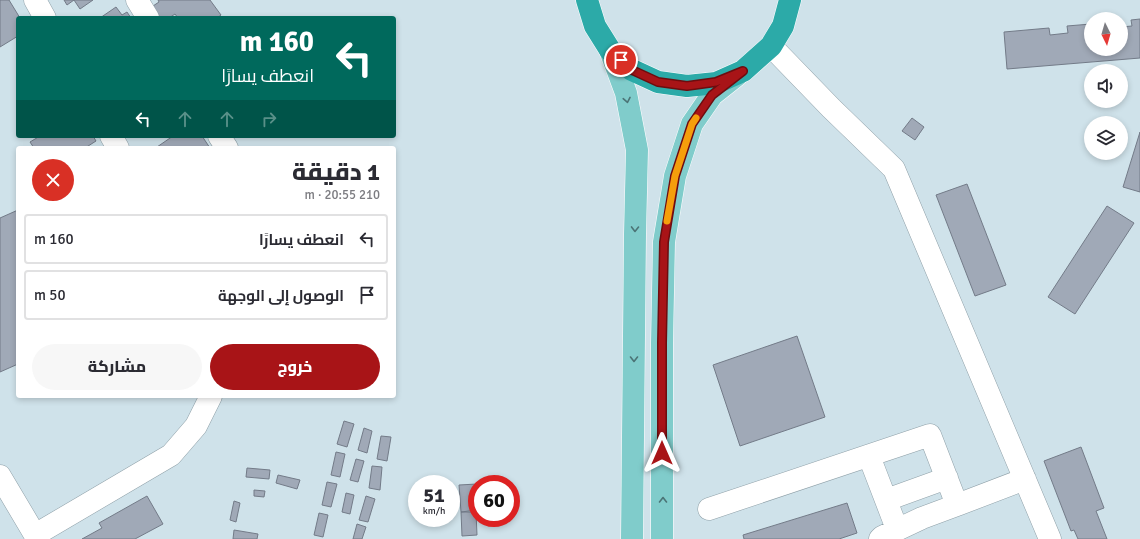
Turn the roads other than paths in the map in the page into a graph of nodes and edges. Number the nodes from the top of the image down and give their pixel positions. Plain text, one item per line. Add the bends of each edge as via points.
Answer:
1 (35, 0) edge
2 (137, 0) edge
3 (587, 0) edge
4 (792, 1) edge
5 (44, 16) edge
6 (147, 16) edge
7 (771, 46) junction
8 (610, 50) junction
9 (743, 71) junction
10 (210, 398) edge
11 (872, 462) junction
12 (0, 476) edge
13 (947, 478) junction
14 (1025, 479) junction
15 (886, 500) junction
16 (957, 505) junction
17 (709, 509) dead end
18 (888, 534) edge
19 (36, 537) edge
20 (632, 539) edge
21 (662, 539) edge
22 (1050, 539) edge

1 - 5 street
2 - 6 street
3 - 8 highway via 595,26
4 - 7 highway
7 - 9 highway
7 - 14 street via 894,169
8 - 9 highway via 632,70 658,82 687,86 709,84
8 -> 20 main road via 626,93 637,150
21 -> 9 main road via 664,242 675,176 692,124 712,95
10 - 19 street via 196,426 171,455
11 - 13 street via 935,448
11 - 15 street
11 - 17 street
12 - 19 street
13 - 15 street
13 - 16 street
14 - 16 street
14 - 22 street
15 - 18 street
16 - 18 street

